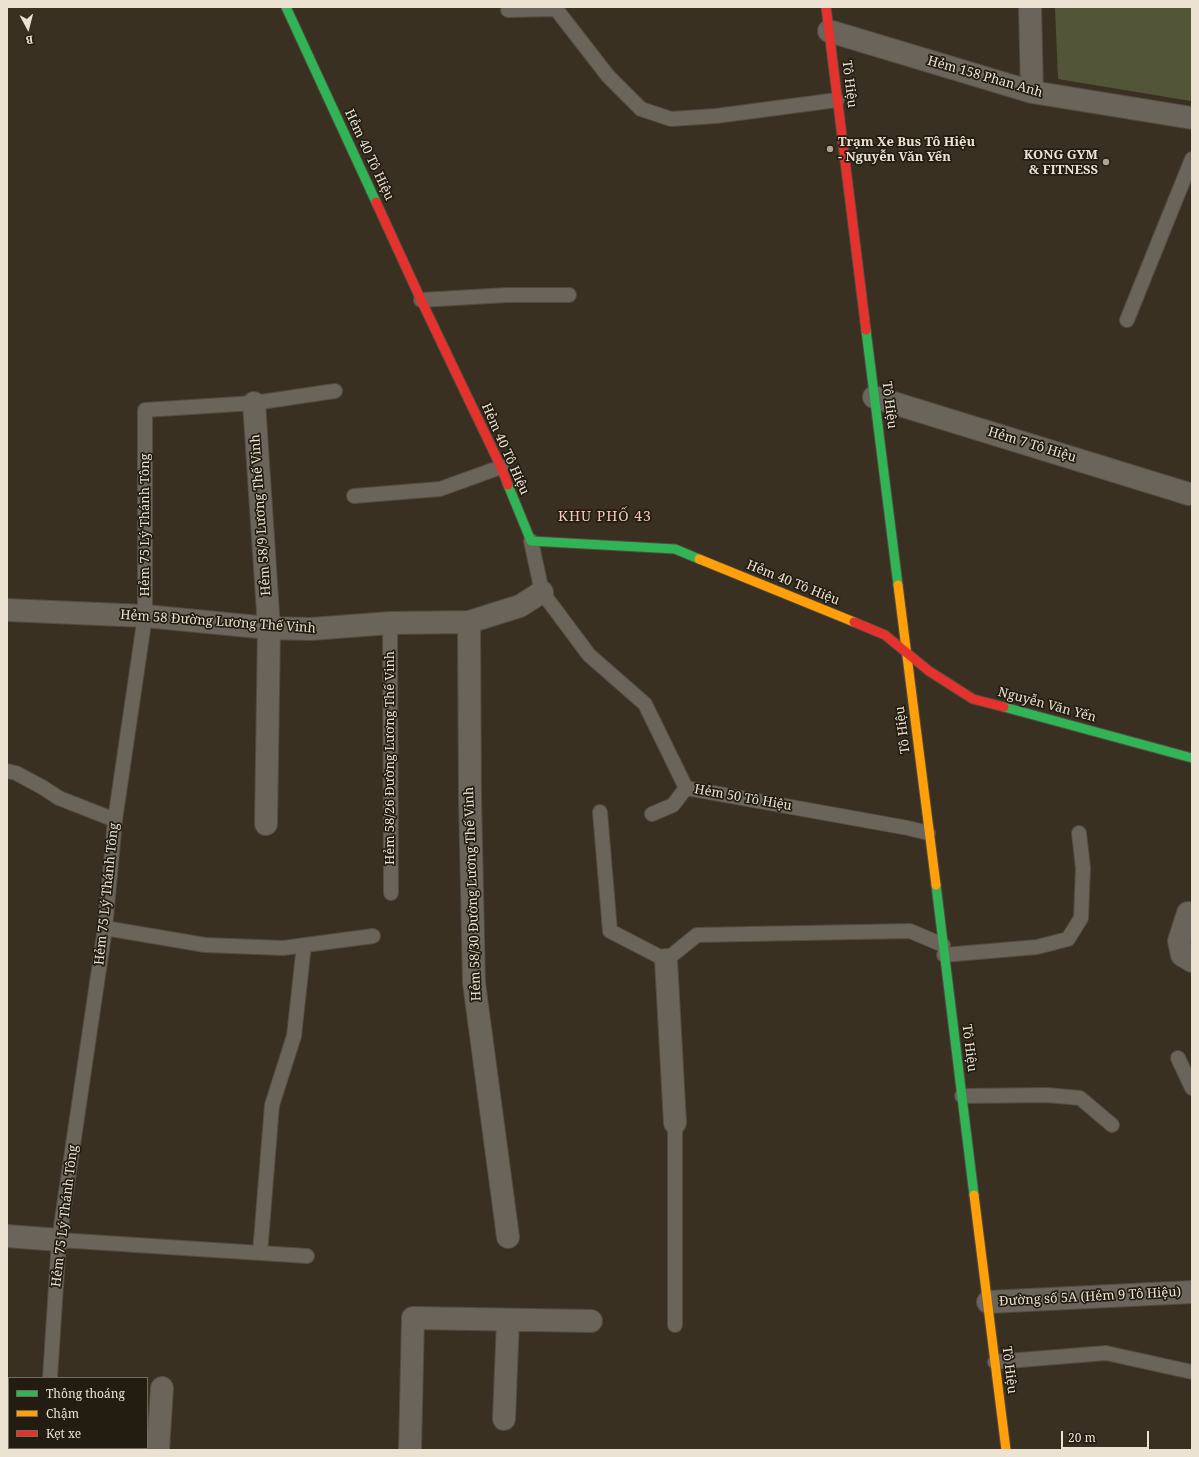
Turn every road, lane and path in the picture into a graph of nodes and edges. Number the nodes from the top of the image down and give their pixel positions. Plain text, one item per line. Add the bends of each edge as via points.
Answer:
1 (286, 7) edge
2 (826, 7) edge
3 (1030, 7) edge
4 (508, 10) dead end
5 (829, 31) junction
6 (1032, 92) junction
7 (837, 100) junction
8 (1192, 118) edge
9 (1192, 159) edge
10 (568, 295) dead end
11 (421, 300) junction
12 (1127, 320) dead end
13 (334, 391) dead end
14 (874, 397) junction
15 (254, 403) junction
16 (501, 467) junction
17 (1189, 494) dead end
18 (354, 496) dead end
19 (531, 541) junction
20 (542, 592) junction
21 (7, 610) edge
22 (145, 616) junction
23 (469, 622) junction
24 (390, 624) junction
25 (269, 628) junction
26 (907, 652) junction
27 (1192, 758) edge
28 (7, 771) edge
29 (686, 788) junction
30 (600, 812) dead end
31 (652, 814) dead end
32 (115, 820) junction
33 (266, 824) dead end
34 (1079, 833) dead end
35 (928, 834) junction
36 (391, 893) dead end
37 (1188, 913) dead end
38 (105, 928) junction
39 (373, 936) dead end
40 (304, 945) junction
41 (944, 950) junction
42 (666, 960) junction
43 (1192, 961) edge
44 (1178, 1058) dead end
45 (1192, 1088) edge
46 (962, 1096) junction
47 (675, 1123) joint
48 (1112, 1125) dead end
49 (7, 1236) edge
50 (508, 1237) dead end
51 (59, 1240) junction
52 (260, 1253) junction
53 (307, 1256) dead end
54 (1192, 1292) edge
55 (988, 1302) junction
56 (508, 1320) junction
57 (590, 1321) dead end
58 (675, 1325) dead end
59 (995, 1362) junction
60 (1192, 1372) edge
61 (50, 1377) edge
62 (162, 1388) dead end
63 (504, 1419) dead end
64 (158, 1450) edge
65 (410, 1450) edge
66 (1006, 1450) edge

1 - 11 street, Hẻm 40 Tô Hiệu
2 - 5 street, Tô Hiệu
3 - 6 street
4 - 7 lane via 556,9 608,76 641,110 671,119 716,116
5 - 6 street, Hẻm 158 Phan Anh
5 - 7 street, Tô Hiệu
6 - 8 street, Hẻm 158 Phan Anh
7 - 14 street, Tô Hiệu
9 - 12 lane
10 - 11 lane via 507,295
11 - 16 street, Hẻm 40 Tô Hiệu
13 - 15 lane
14 - 17 street, Hẻm 7 Tô Hiệu
14 - 26 street, Tô Hiệu
15 - 22 lane, Hẻm 75 Lý Thánh Tông via 145,410
15 - 25 street, Hẻm 58/9 Lương Thế Vinh
16 - 18 lane via 440,489
16 - 19 street, Hẻm 40 Tô Hiệu
19 - 20 lane, Hẻm 50 Tô Hiệu
19 - 26 street, Hẻm 40 Tô Hiệu via 675,549 885,635
20 - 23 street, Hẻm 58 Đường Lương Thế Vinh via 520,606
20 - 29 lane, Hẻm 50 Tô Hiệu via 589,655 645,704
21 - 22 street, Hẻm 58 Đường Lương Thế Vinh
22 - 25 street, Hẻm 58 Đường Lương Thế Vinh
22 - 32 lane, Hẻm 75 Lý Thánh Tông
23 - 24 street, Hẻm 58 Đường Lương Thế Vinh
23 - 50 street, Hẻm 58/30 Đường Lương Thế Vinh via 474,983
24 - 25 street, Hẻm 58 Đường Lương Thế Vinh via 312,629
24 - 36 lane, Hẻm 58/26 Đường Lương Thế Vinh
25 - 33 street, Hẻm 58/9 Lương Thế Vinh
26 - 27 street, Nguyễn Văn Yến via 929,671 973,699
26 - 35 street, Tô Hiệu
28 - 32 lane via 16,773 59,798
29 - 31 lane via 673,805
29 - 35 lane, Hẻm 50 Tô Hiệu via 908,828
30 - 42 lane via 610,931
32 - 38 lane, Hẻm 75 Lý Thánh Tông
34 - 41 lane via 1083,868 1081,918 1068,939 1037,947
35 - 41 street, Tô Hiệu
37 - 43 street via 1179,941 1182,955
38 - 40 lane via 205,945 283,948
38 - 51 lane, Hẻm 75 Lý Thánh Tông
39 - 40 lane
40 - 52 lane via 294,1036 272,1104
41 - 42 lane via 910,931 697,935
41 - 46 street, Tô Hiệu
42 - 47 street
44 - 45 lane
46 - 48 lane via 1080,1098
46 - 55 street, Tô Hiệu
47 - 58 lane
49 - 51 street
51 - 52 lane
51 - 61 lane, Hẻm 75 Lý Thánh Tông
52 - 53 lane
54 - 55 street, Đường số 5A (Hẻm 9 Tô Hiệu)
55 - 59 street, Tô Hiệu
56 - 57 street
56 - 63 street
56 - 65 street via 413,1318
59 - 60 lane via 1106,1353
59 - 66 street, Tô Hiệu
62 - 64 street

